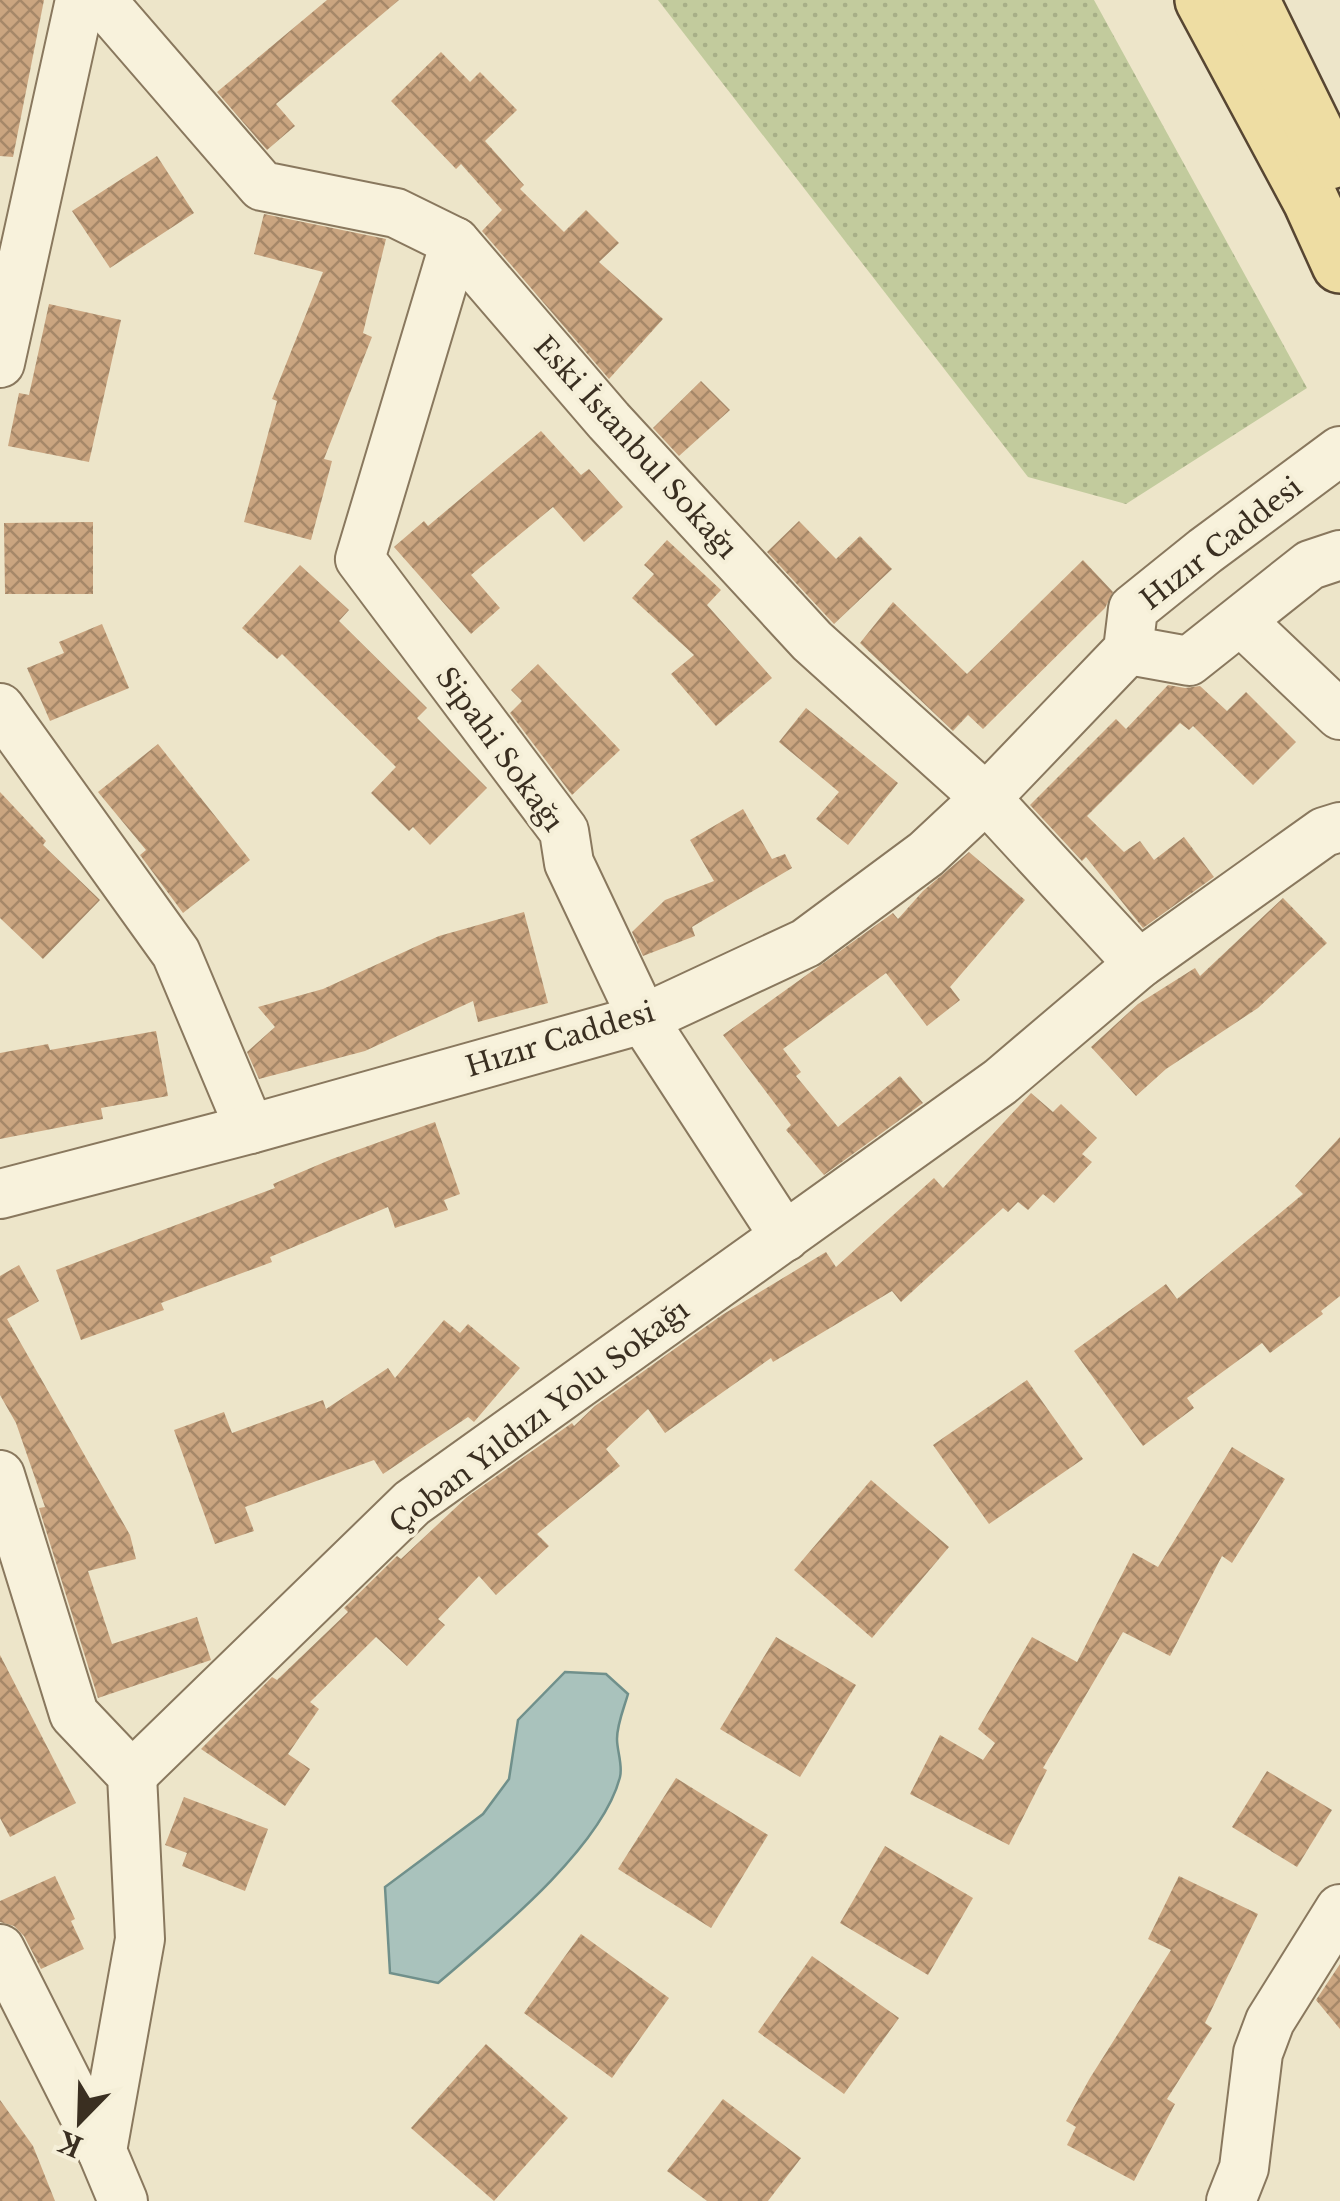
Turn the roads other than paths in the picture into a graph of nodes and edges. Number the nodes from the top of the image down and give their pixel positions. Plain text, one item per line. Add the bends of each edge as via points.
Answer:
1 (80, 0) edge
2 (100, 0) edge
3 (1203, 0) edge
4 (1252, 0) edge
5 (1340, 181) edge
6 (456, 242) junction
7 (1340, 266) edge
8 (0, 363) edge
9 (1340, 451) edge
10 (1340, 555) edge
11 (1242, 620) junction
12 (1128, 650) junction
13 (0, 708) edge
14 (1340, 715) edge
15 (986, 798) junction
16 (1340, 828) edge
17 (1140, 964) junction
18 (642, 1019) junction
19 (250, 1129) junction
20 (0, 1194) edge
21 (784, 1237) junction
22 (0, 1475) edge
23 (132, 1775) junction
24 (1340, 1909) edge
25 (0, 1949) edge
26 (102, 2151) junction
27 (122, 2201) edge
28 (1230, 2201) edge

1 - 8 street
2 - 6 street, Eski İstanbul Sokağı via 262,186 396,213
3 - 7 main road
4 - 5 main road
6 - 15 street, Eski İstanbul Sokağı via 609,421 812,641
6 - 18 street, Sipahi Sokağı via 360,559 564,831 569,864
9 - 12 street, Hızır Caddesi via 1133,610
10 - 11 street, Hızır Caddesi via 1310,565
11 - 12 street, Hızır Caddesi via 1189,661
11 - 14 street
12 - 15 street, Hızır Caddesi
13 - 19 street via 176,953
15 - 17 street, Eski İstanbul Sokağı
15 - 18 street, Hızır Caddesi via 926,854 806,942
16 - 17 street via 1324,832
17 - 21 street, Çoban Yıldızı Yolu Sokağı via 1000,1082
18 - 19 street, Hızır Caddesi
18 - 21 street, Sipahi Sokağı
19 - 20 street, Hızır Caddesi
21 - 23 street, Çoban Yıldızı Yolu Sokağı via 412,1502
22 - 23 street via 74,1714
23 - 26 street via 140,1939
24 - 28 street via 1270,2021 1258,2053 1244,2168
25 - 26 street
26 - 27 street

